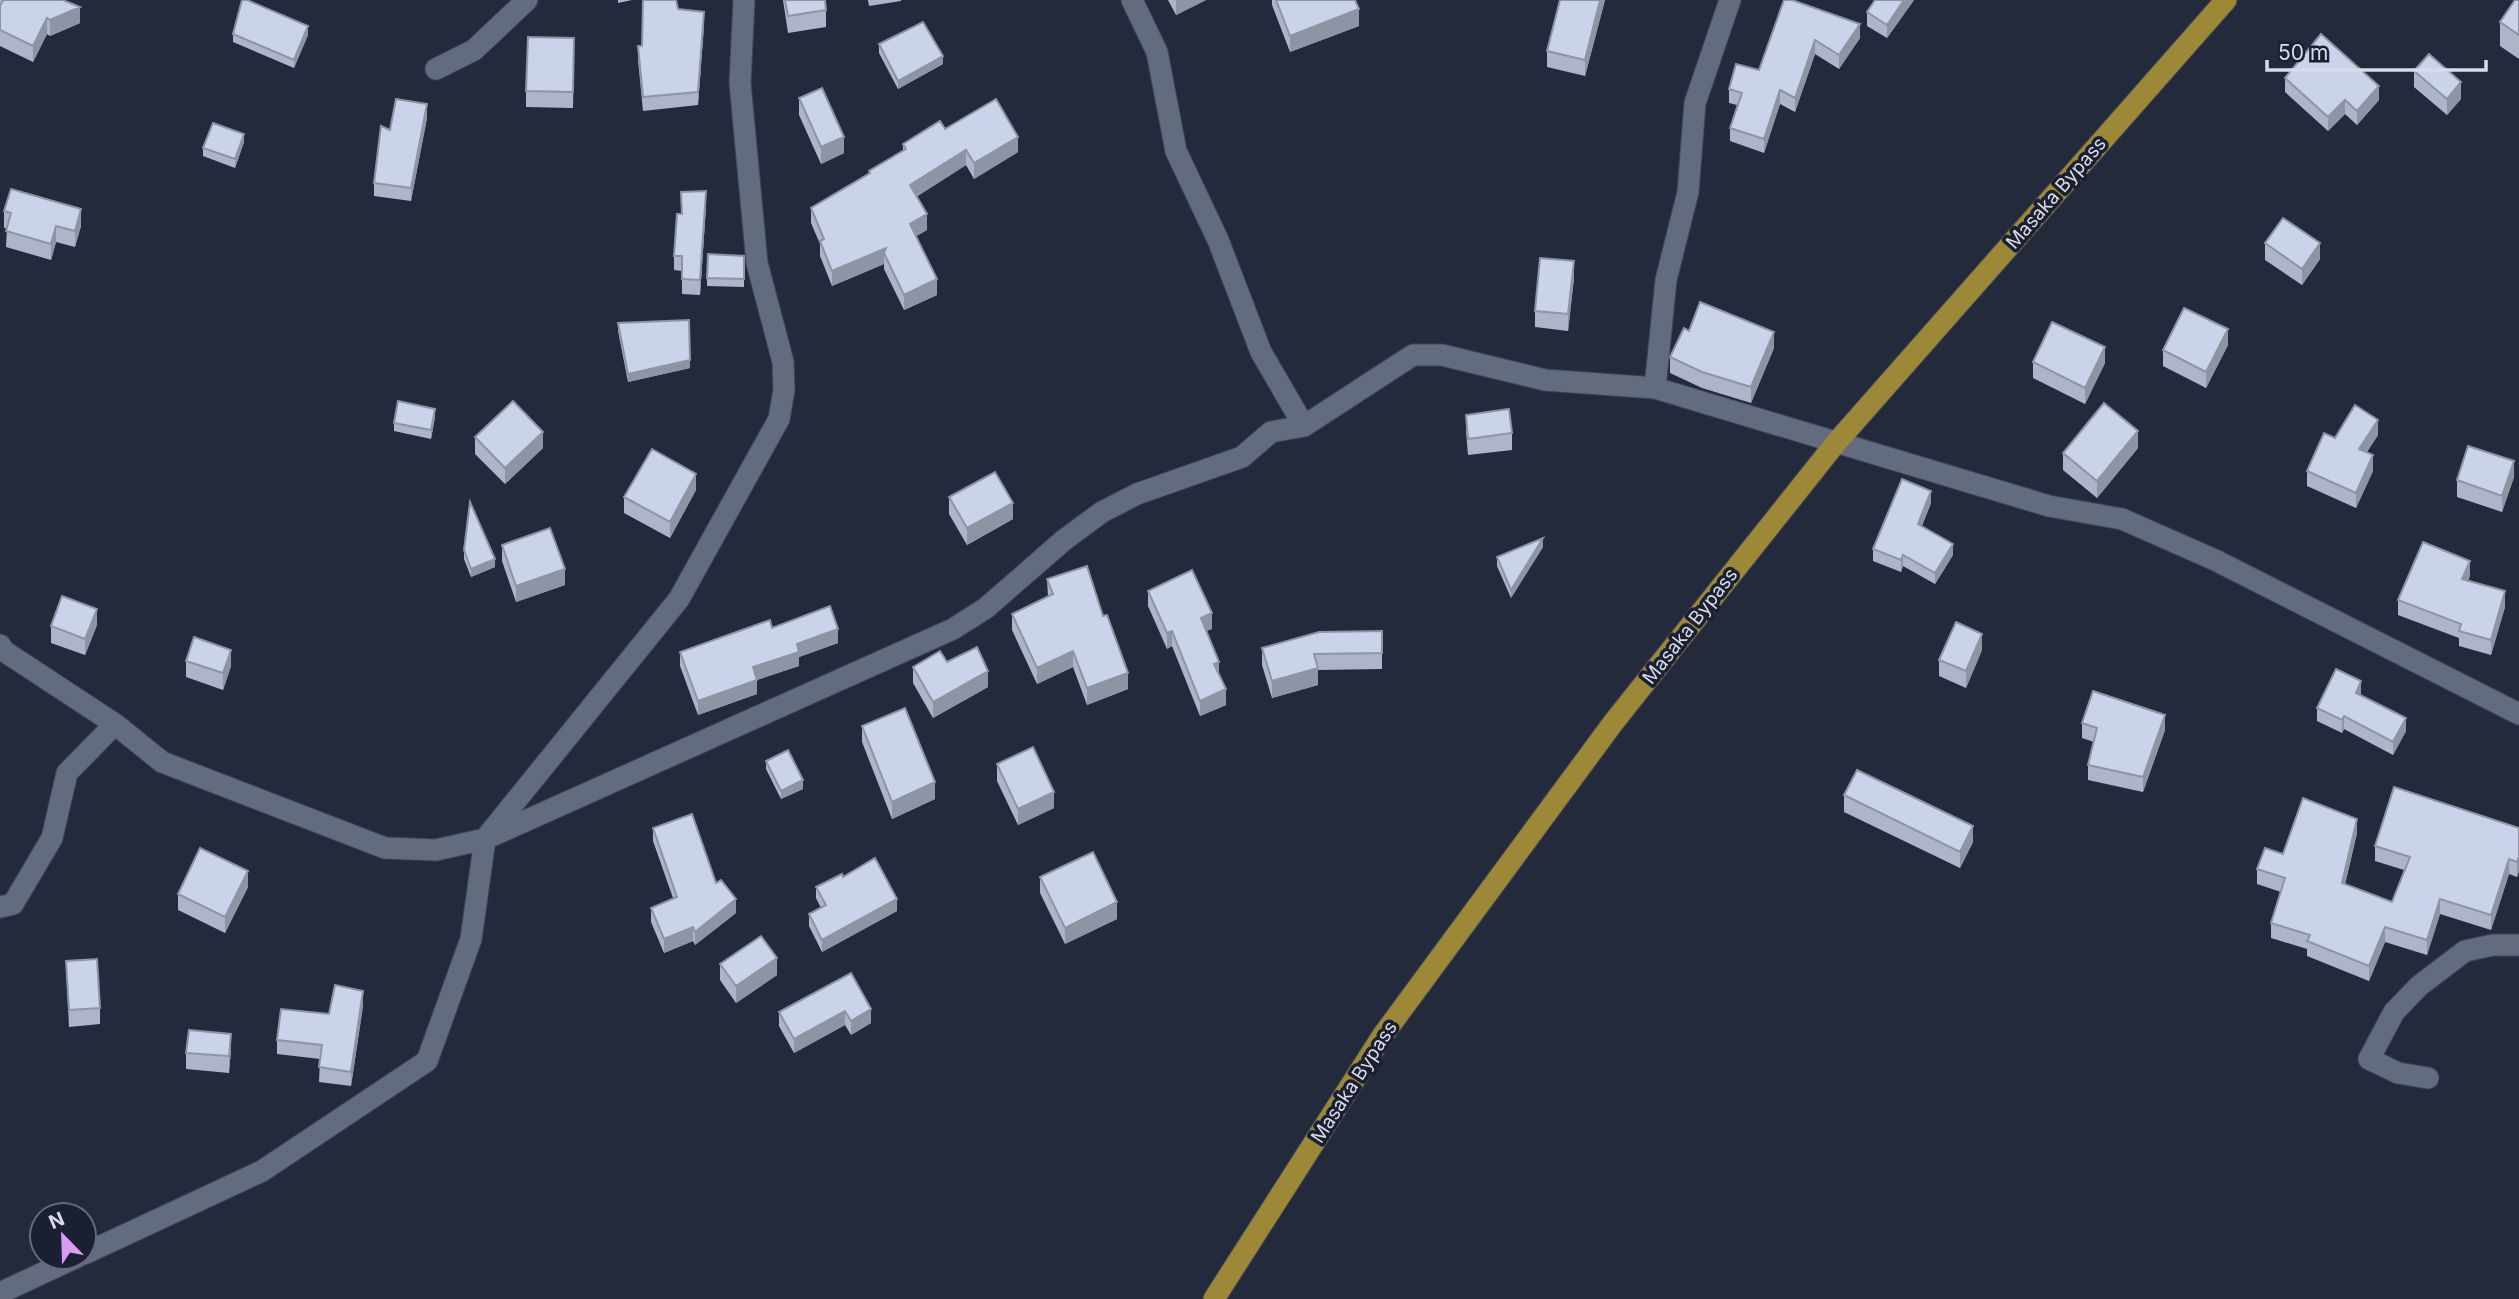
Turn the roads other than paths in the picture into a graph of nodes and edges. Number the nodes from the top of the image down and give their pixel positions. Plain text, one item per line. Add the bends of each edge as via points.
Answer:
1 (527, 0) edge
2 (744, 0) edge
3 (1132, 0) edge
4 (1730, 0) edge
5 (2227, 0) edge
6 (436, 69) dead end
7 (1655, 388) junction
8 (1304, 426) junction
9 (1835, 444) junction
10 (0, 645) edge
11 (2519, 714) edge
12 (115, 724) junction
13 (485, 839) junction
14 (0, 907) edge
15 (2519, 945) edge
16 (2428, 1078) dead end
17 (98, 1247) edge
18 (47, 1271) edge
19 (0, 1293) edge
20 (1214, 1299) edge

1 - 6 street via 474,50
2 - 13 street via 740,83 757,263 783,362 779,419 678,599
3 - 8 street via 1157,52 1176,151 1218,240 1261,352
4 - 7 street via 1695,103 1688,192 1666,280
5 - 9 highway, Masaka Bypass
7 - 8 street via 1545,380 1441,355 1413,355
7 - 9 street
8 - 13 street via 1271,432 1242,457 1137,494 1102,512 986,608 953,629
9 - 11 street via 2049,506 2122,519 2216,560
9 - 20 highway, Masaka Bypass via 1613,723 1382,1035
10 - 12 street
12 - 13 street via 162,762 385,848 436,850
12 - 14 street via 67,774 52,838 13,904
13 - 17 street via 471,939 427,1061 262,1171
15 - 16 street via 2465,951 2419,986 2394,1013 2369,1059 2398,1073
18 - 19 street

